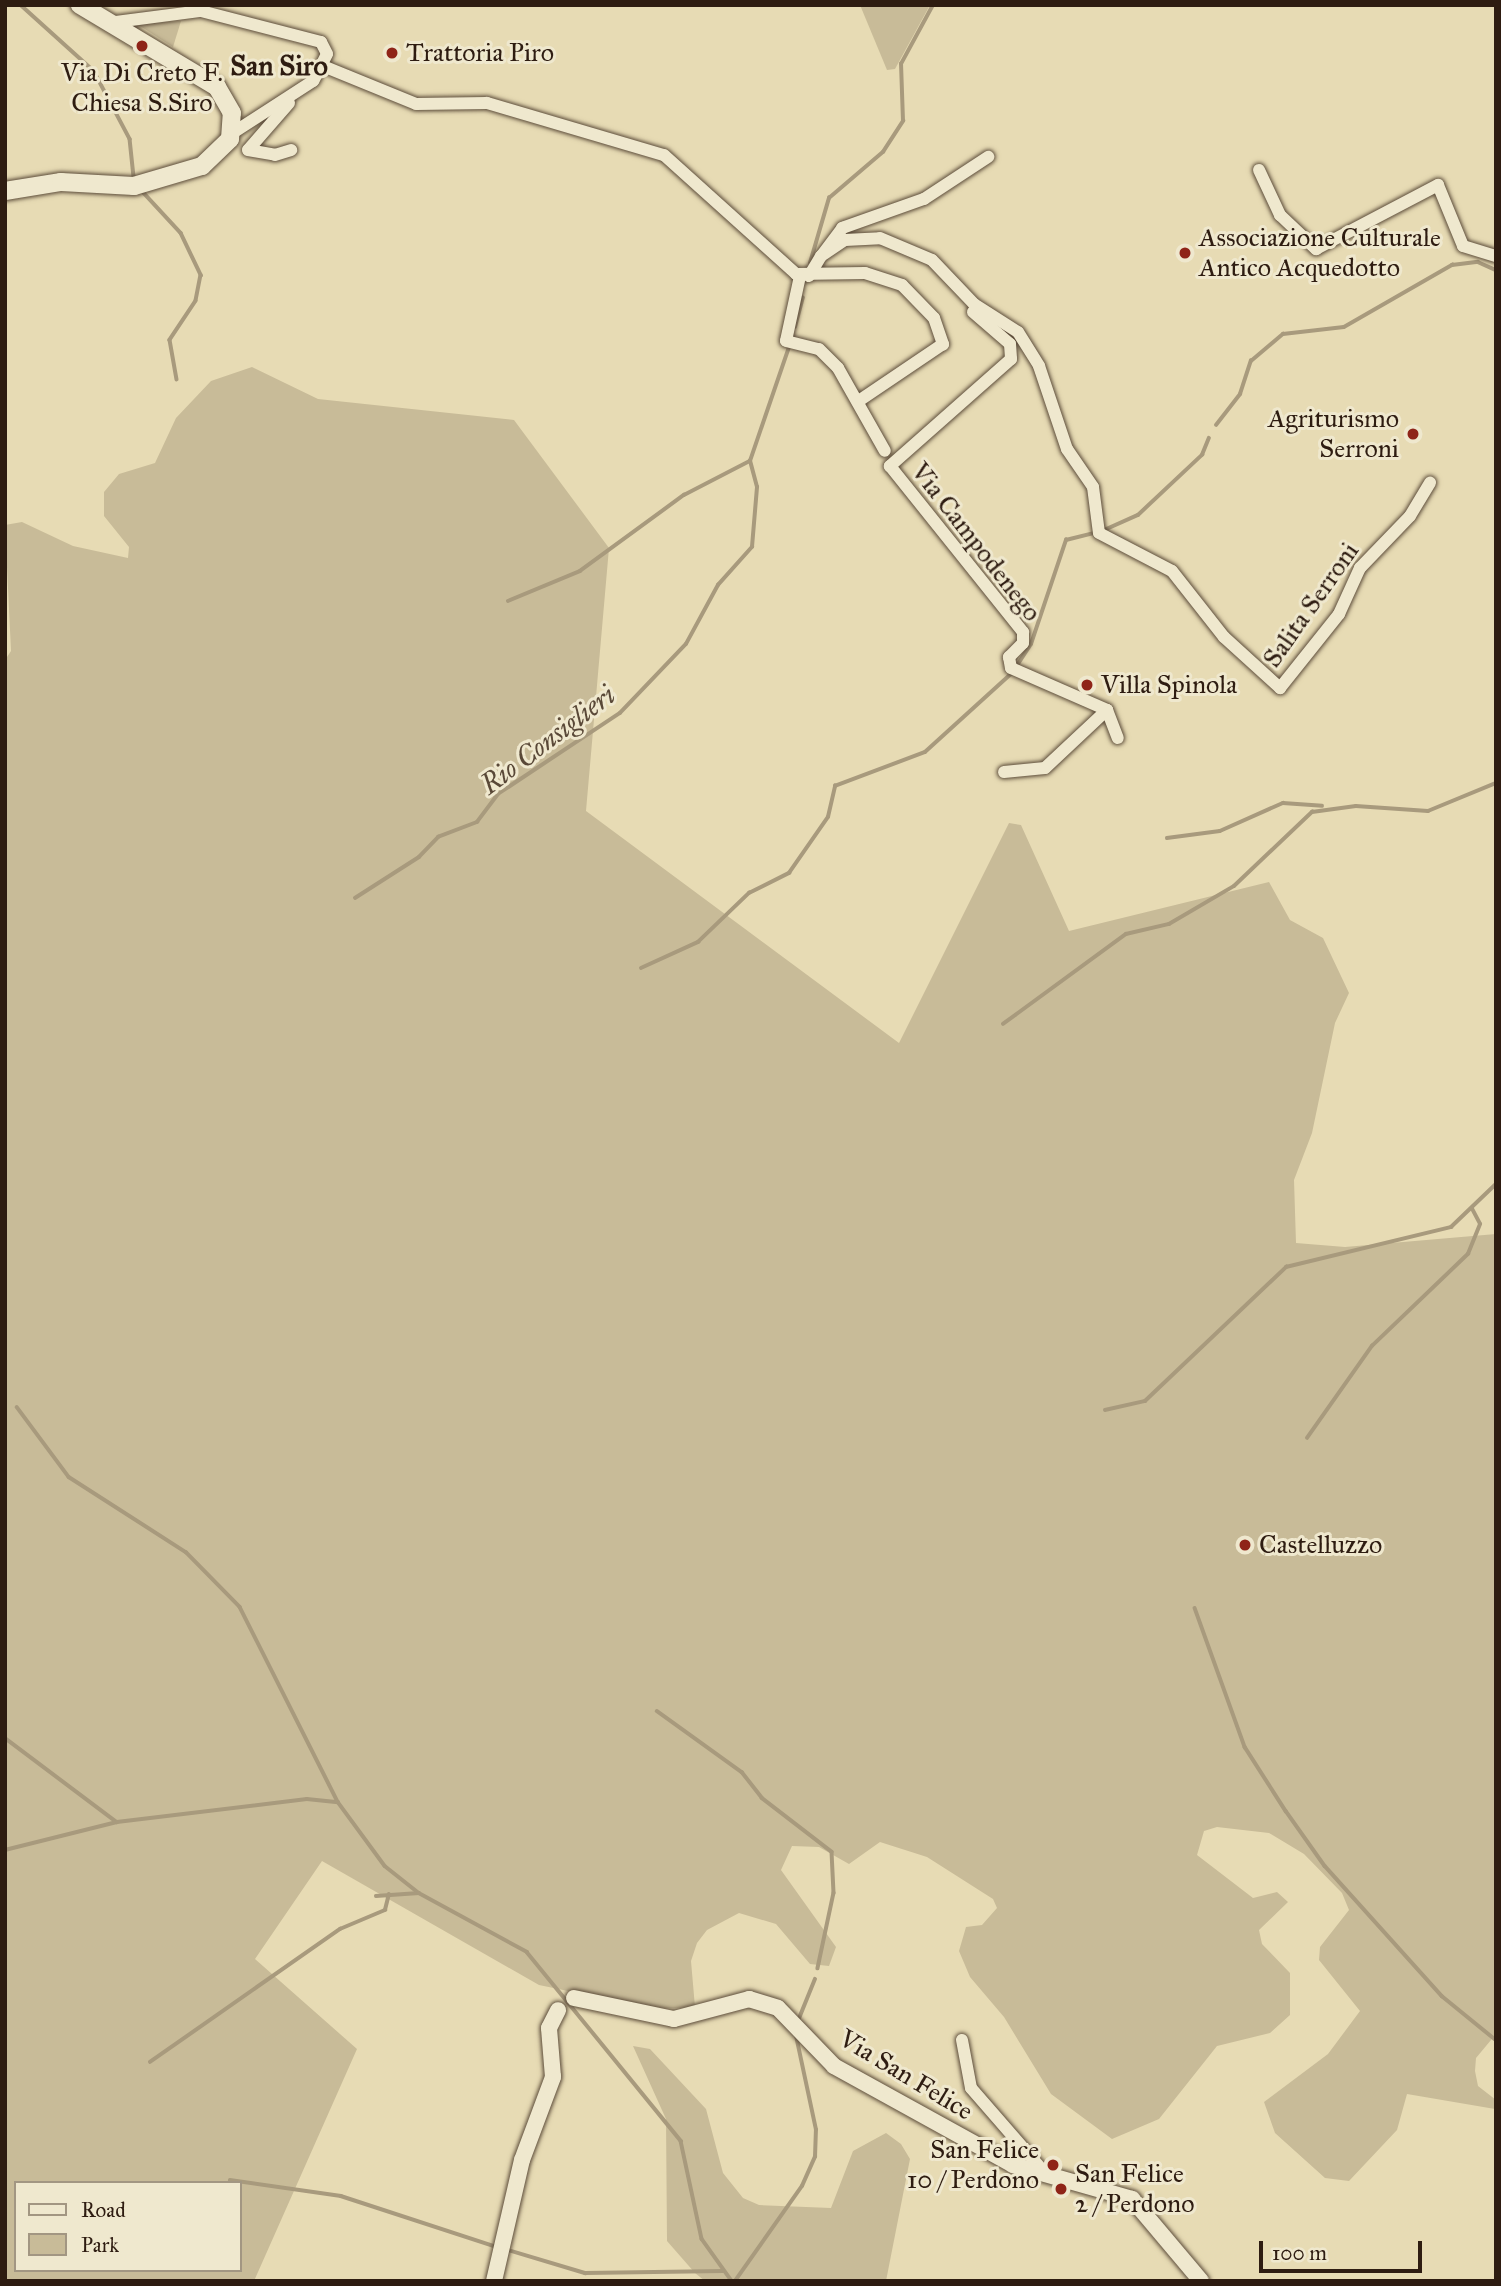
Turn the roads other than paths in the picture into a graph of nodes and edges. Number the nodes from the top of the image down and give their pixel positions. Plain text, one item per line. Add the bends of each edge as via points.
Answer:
1 (80, 5) edge
2 (108, 23) junction
3 (323, 66) junction
4 (290, 101) junction
5 (231, 134) junction
6 (291, 150) dead end
7 (988, 157) dead end
8 (1259, 170) dead end
9 (5, 191) edge
10 (821, 256) junction
11 (1496, 256) edge
12 (807, 276) junction
13 (860, 400) junction
14 (885, 451) dead end
15 (1430, 483) dead end
16 (1107, 710) junction
17 (1118, 738) dead end
18 (1004, 772) dead end
19 (574, 1997) joint
20 (558, 2010) joint
21 (962, 2040) dead end
22 (1045, 2173) junction
23 (494, 2281) edge
24 (1201, 2281) edge

1 - 2 main road
2 - 3 street via 201,11 314,38 325,47
2 - 5 main road via 217,87 232,113
3 - 4 street
3 - 12 street via 416,104 487,103 664,155
4 - 5 street
4 - 6 street via 248,150 275,155
5 - 9 main road via 202,166 134,186 61,182
7 - 10 street via 924,199 842,228
8 - 11 street via 1280,215 1316,249 1438,185 1463,246
10 - 12 street
10 - 15 street, Salita Serroni via 853,237 895,243 932,260 974,304 1018,332 1039,366 1067,449 1093,487 1104,537 1172,571 1224,637 1280,688 1339,614 1360,568 1410,516
12 - 13 street, Via Campodenego via 792,346 823,351
12 - 13 street via 865,273 892,281 943,332 936,354
12 - 16 street, Via Campodenego via 848,246 872,243 895,250 934,271 1012,349 1004,368 892,461 892,469 1023,632 1023,643 1009,657 1015,670
13 - 14 street, Via Campodenego
16 - 17 street
16 - 18 street via 1045,768
19 - 20 street, Via San Felice
19 - 22 street, Via San Felice via 674,2019 749,1999 792,2019 834,2066 1013,2165
20 - 23 street, Via San Felice via 549,2028 554,2077 522,2160
21 - 22 street via 971,2088
22 - 24 street, Via San Felice via 1132,2199

